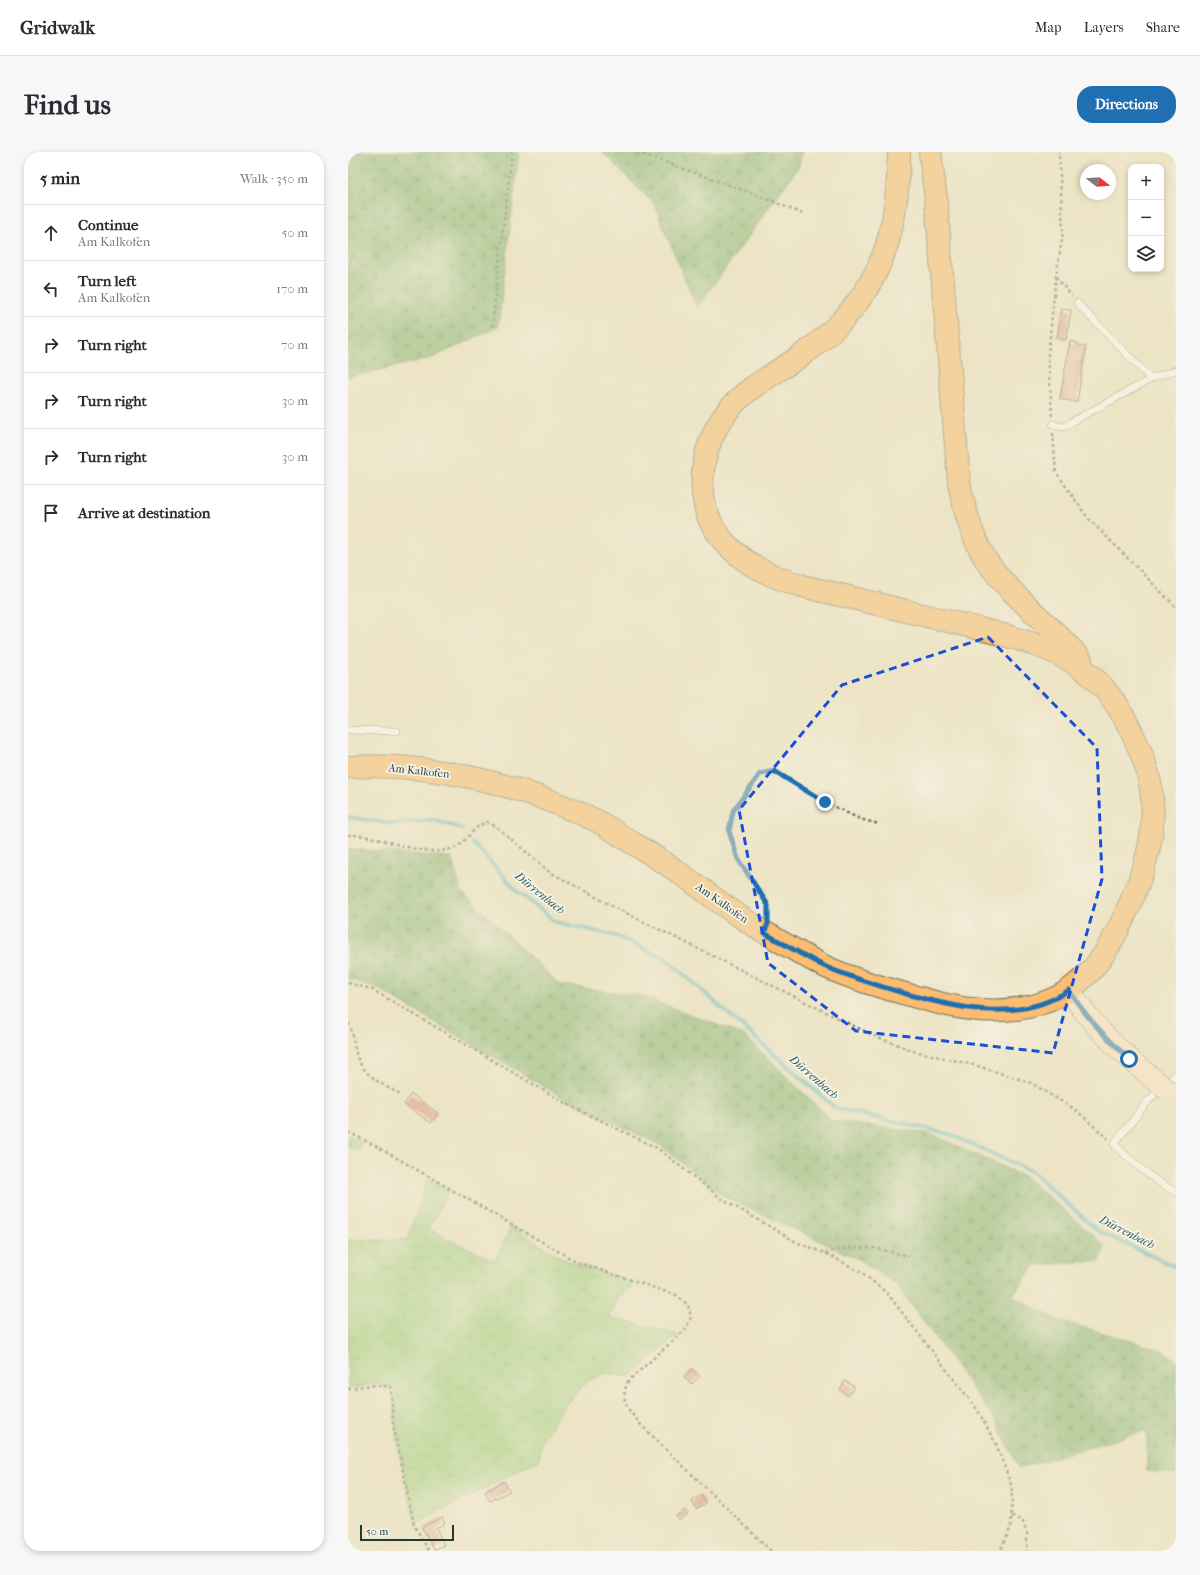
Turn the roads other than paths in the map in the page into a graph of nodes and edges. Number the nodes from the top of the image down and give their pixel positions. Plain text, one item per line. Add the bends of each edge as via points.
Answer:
1 (900, 152) edge
2 (930, 152) edge
3 (1077, 303) road end
4 (1176, 370) edge
5 (1151, 379) junction
6 (1052, 424) road end
7 (1100, 684) junction
8 (348, 730) edge
9 (397, 731) dead end
10 (348, 767) edge
11 (1069, 990) junction
12 (1169, 1085) edge
13 (1176, 1192) edge

1 - 7 main road via 896,206 888,242 877,273 853,308 830,332 801,356 750,389 726,412 710,440 704,461 702,488 706,510 715,530 728,546 745,561 764,572 816,590 1022,639 1064,657 1084,669
2 - 7 main road via 936,199 958,482 967,520 986,560 997,574 1068,644
3 - 5 lane
4 - 5 lane
5 - 6 lane via 1066,427 1061,428
7 - 11 main road, Am Kalkofen via 1121,710 1146,763 1153,806 1150,843 1133,894 1109,945 1093,968
8 - 9 lane
10 - 11 main road, Am Kalkofen via 414,768 476,778 551,801 616,832 764,933 825,966 885,988 964,1008 1000,1011 1059,997
11 - 12 street via 1100,1032 1129,1059
12 - 13 lane via 1148,1101 1114,1144 1137,1167

